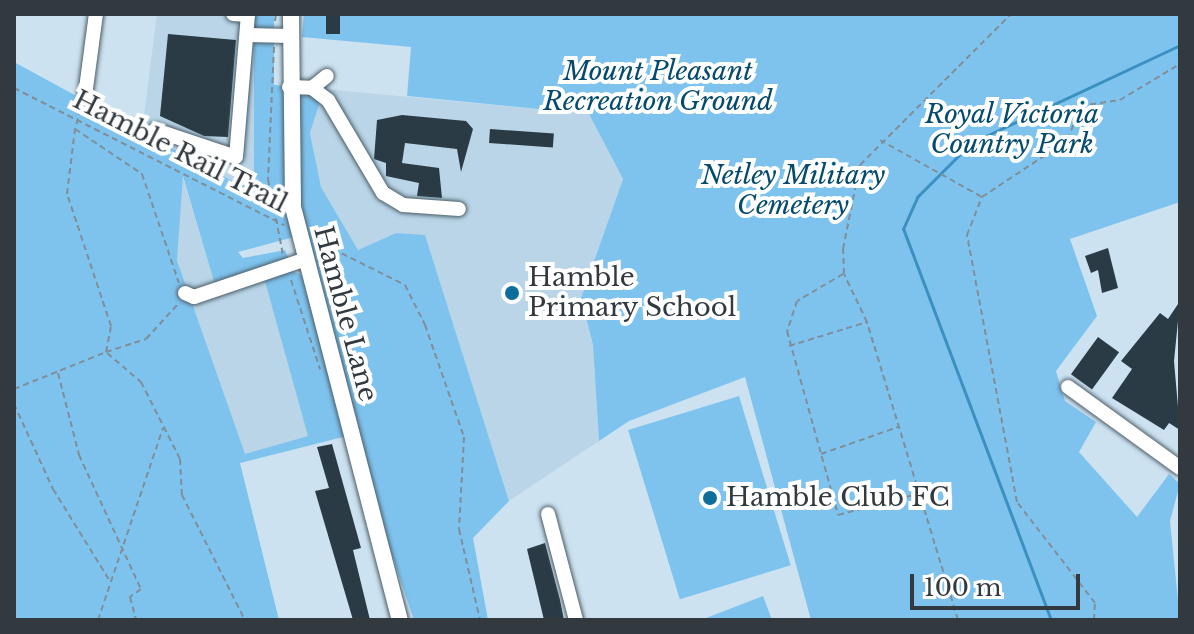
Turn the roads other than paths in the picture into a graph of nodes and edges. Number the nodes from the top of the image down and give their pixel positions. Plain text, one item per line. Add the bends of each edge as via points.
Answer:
1 (96, 14) edge
2 (233, 14) edge
3 (291, 14) edge
4 (247, 35) junction
5 (283, 36) junction
6 (327, 76) dead end
7 (289, 87) junction
8 (312, 88) junction
9 (85, 96) dead end
10 (155, 130) dead end
11 (459, 209) dead end
12 (303, 260) junction
13 (185, 293) road end
14 (1068, 387) dead end
15 (1180, 468) edge
16 (548, 514) dead end
17 (400, 620) edge
18 (576, 620) edge

1 - 9 street
2 - 4 street via 248,15
3 - 5 main road, Hamble Lane
4 - 5 street
4 - 10 street via 236,157
5 - 7 main road, Hamble Lane
6 - 8 street
7 - 8 street
7 - 12 main road, Hamble Lane via 288,156
8 - 11 street via 328,100 383,193 403,205
12 - 13 street via 194,297
12 - 17 main road, Hamble Lane
14 - 15 street
16 - 18 street

